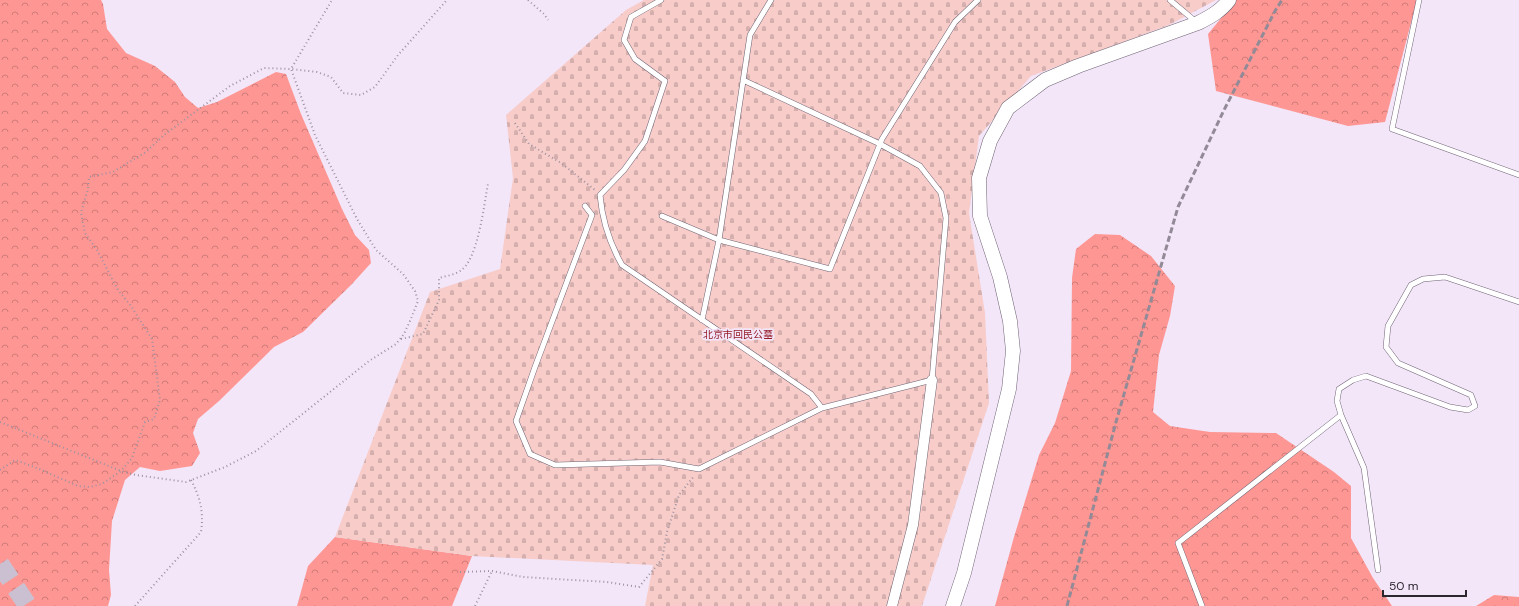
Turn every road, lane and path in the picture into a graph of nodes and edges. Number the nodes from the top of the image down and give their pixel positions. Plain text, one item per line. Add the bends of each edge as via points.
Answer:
1 (332, 0) edge
2 (447, 0) edge
3 (528, 0) edge
4 (660, 0) edge
5 (771, 0) edge
6 (978, 0) edge
7 (1170, 0) edge
8 (1229, 0) edge
9 (1419, 0) edge
10 (548, 20) dead end
11 (1198, 23) junction
12 (291, 69) junction
13 (743, 80) junction
14 (515, 123) dead end
15 (880, 144) junction
16 (1519, 175) edge
17 (488, 184) dead end
18 (600, 195) junction
19 (585, 206) dead end
20 (662, 216) dead end
21 (719, 240) junction
22 (1519, 302) edge
23 (702, 320) junction
24 (400, 339) junction
25 (932, 380) junction
26 (822, 408) junction
27 (1341, 415) junction
28 (0, 422) edge
29 (699, 469) junction
30 (0, 470) edge
31 (121, 471) junction
32 (191, 480) junction
33 (1378, 570) dead end
34 (492, 571) junction
35 (460, 572) dead end
36 (135, 606) edge
37 (475, 606) edge
38 (892, 606) edge
39 (953, 606) edge
40 (1202, 606) edge

1 - 12 path
2 - 12 path via 398,55 375,87 361,95 343,93 331,77 317,72
3 - 10 path
4 - 18 lane via 631,18 624,40 635,59 666,81 645,141 624,170
5 - 13 lane via 750,34
6 - 15 lane via 955,22
7 - 11 lane
8 - 11 street via 1211,17
9 - 16 lane via 1392,129
11 - 39 street via 1045,80 1008,108 990,141 979,178 980,216 1000,277 1010,321 1013,351 1009,389 964,573
12 - 24 path via 315,135 356,219 376,250 403,274 415,291 418,301
12 - 31 path via 264,68 230,86 164,135 146,152 113,172 89,177 81,213 85,233 118,290 152,339 160,400 154,419 145,422 132,458
13 - 15 lane
13 - 21 lane
14 - 18 path via 529,144 561,163
15 - 21 lane via 830,269
15 - 25 lane via 920,166 941,192 946,218
17 - 24 path via 476,244 470,260 461,271 439,278 439,300 423,334
18 - 23 lane via 615,252 622,265
19 - 29 lane via 592,215 516,421 530,454 555,466 660,462
20 - 21 lane
21 - 23 lane
22 - 27 lane via 1444,277 1423,279 1411,285 1388,326 1386,347 1398,363 1471,395 1475,406 1468,410 1450,407 1366,376 1353,380 1339,389 1337,401
23 - 26 lane via 811,394
24 - 32 path via 256,451
25 - 26 lane
25 - 38 street via 914,525
26 - 29 lane
27 - 33 lane via 1364,468
27 - 40 lane via 1178,543
28 - 31 path
29 - 34 path via 679,495 667,532 662,559 639,587 607,582 523,577
30 - 31 path via 15,460 78,486 90,487 102,484
31 - 32 path via 136,476 186,482
32 - 36 path via 202,509 201,532
34 - 35 path
34 - 37 path

